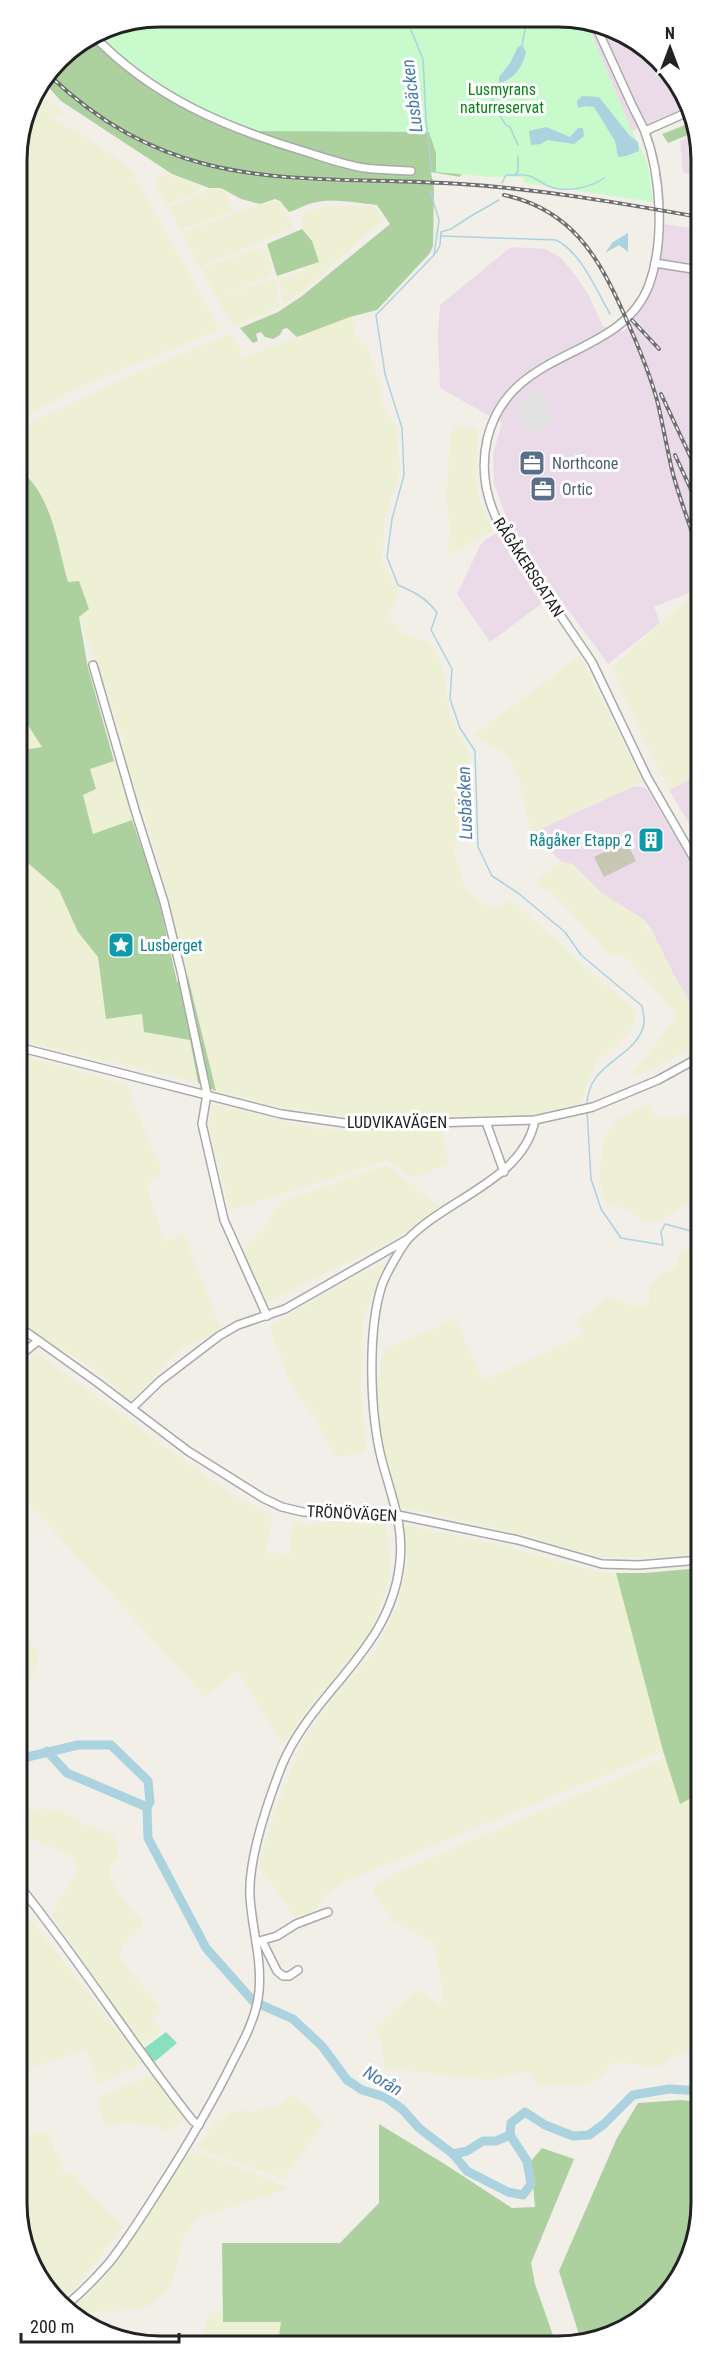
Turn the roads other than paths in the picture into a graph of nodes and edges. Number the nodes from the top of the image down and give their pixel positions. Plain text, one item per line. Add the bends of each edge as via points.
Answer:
1 (600, 34) edge
2 (99, 42) edge
3 (683, 114) edge
4 (645, 131) junction
5 (411, 171) dead end
6 (655, 263) junction
7 (691, 269) edge
8 (93, 665) dead end
9 (691, 853) edge
10 (27, 1049) edge
11 (691, 1062) edge
12 (207, 1094) junction
13 (536, 1120) junction
14 (486, 1122) junction
15 (504, 1172) junction
16 (408, 1239) junction
17 (267, 1316) junction
18 (27, 1333) edge
19 (38, 1341) junction
20 (27, 1349) edge
21 (132, 1408) junction
22 (398, 1515) junction
23 (691, 1561) edge
24 (27, 1896) edge
25 (328, 1912) dead end
26 (259, 1941) junction
27 (298, 1970) dead end
28 (199, 2125) junction
29 (71, 2301) edge

1 - 4 street, RÅGÅKERSGATAN
2 - 5 street via 128,70 164,93 265,139 363,168
3 - 4 street
4 - 6 street, RÅGÅKERSGATAN via 658,191
6 - 7 street
6 - 9 street, RÅGÅKERSGATAN via 649,286 638,305 608,333 538,369 513,390 495,417 483,459 488,497 496,519 592,663 647,777
8 - 12 street via 165,902
10 - 12 street, LUDVIKAVÄGEN
11 - 13 street, LUDVIKAVÄGEN via 593,1107
12 - 14 street, LUDVIKAVÄGEN via 281,1113 359,1125
12 - 17 street via 202,1124 224,1220
13 - 14 street, LUDVIKAVÄGEN
13 - 15 street via 523,1150
14 - 15 street
15 - 16 street
16 - 17 street
16 - 22 street via 382,1284 374,1337 372,1405 381,1457
17 - 21 street via 219,1336
18 - 19 street, TRÖNÖVÄGEN
19 - 20 street
19 - 21 street, TRÖNÖVÄGEN
21 - 22 street, TRÖNÖVÄGEN via 188,1451 282,1507 303,1512
22 - 23 street, TRÖNÖVÄGEN via 518,1540 602,1564
22 - 26 street via 401,1559 387,1610 363,1654 298,1734 276,1783 251,1867 251,1903
24 - 28 street via 152,2069
25 - 26 street
26 - 27 street via 283,1976
26 - 28 street via 259,1990 252,2019
28 - 29 street via 115,2254

